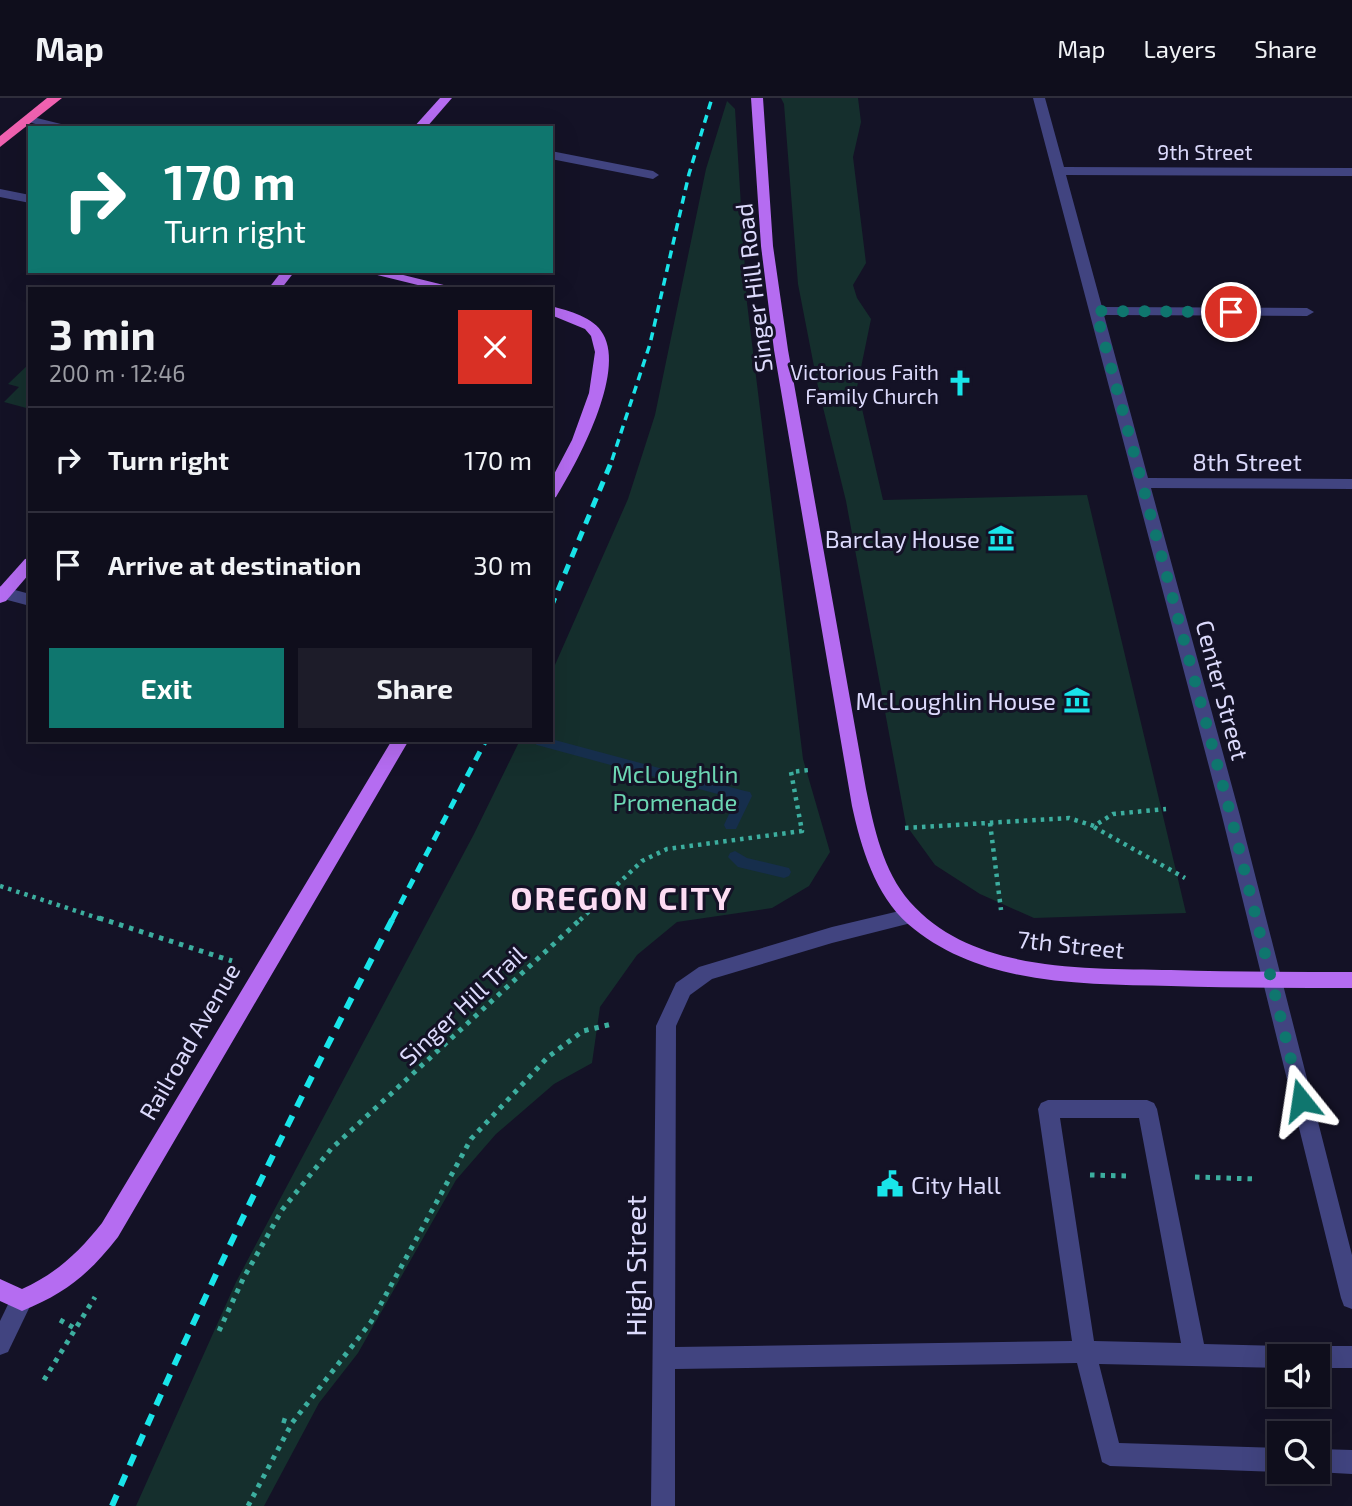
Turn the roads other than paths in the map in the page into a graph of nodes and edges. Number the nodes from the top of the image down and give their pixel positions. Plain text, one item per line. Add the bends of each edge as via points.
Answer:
1 (55, 98) edge
2 (446, 98) edge
3 (757, 98) edge
4 (1039, 98) edge
5 (29, 119) junction
6 (57, 126) edge
7 (421, 126) edge
8 (0, 143) edge
9 (553, 155) edge
10 (1059, 171) junction
11 (1352, 172) edge
12 (653, 175) dead end
13 (0, 193) edge
14 (28, 199) edge
15 (287, 273) edge
16 (377, 273) edge
17 (276, 287) edge
18 (444, 287) edge
19 (553, 311) edge
20 (1096, 311) junction
21 (1307, 312) dead end
22 (1142, 483) junction
23 (1352, 484) edge
24 (553, 490) edge
25 (28, 565) edge
26 (1, 594) edge
27 (28, 600) edge
28 (400, 742) edge
29 (912, 916) junction
30 (1271, 980) junction
31 (1352, 980) edge
32 (0, 1290) edge
33 (1352, 1297) edge
34 (22, 1300) junction
35 (0, 1344) edge
36 (1085, 1352) junction
37 (1195, 1356) junction
38 (1267, 1357) edge
39 (1330, 1357) edge
40 (1352, 1357) edge
41 (664, 1358) junction
42 (1267, 1460) edge
43 (1330, 1461) edge
44 (1352, 1462) edge
45 (663, 1506) edge

1 - 5 highway
2 - 7 main road
3 - 29 main road, Singer Hill Road via 767,246 781,350 862,816 887,881
4 - 10 street, Center Street
5 - 6 street
5 - 8 highway
9 - 12 street
10 - 11 street, 9th Street
10 - 20 street, Center Street
13 - 14 street
15 - 17 main road
16 - 18 main road
19 - 24 main road via 582,322 599,337 601,351 597,393
20 - 21 street
20 - 22 street, Center Street
22 - 23 street, 8th Street
22 - 30 street, Center Street
25 - 26 main road
26 - 27 street
28 - 34 main road, Railroad Avenue via 110,1230 79,1269
29 - 30 main road, 7th Street via 968,951 1025,969 1064,975
29 - 41 street, High Street via 706,973 683,989 666,1026
30 - 31 main road, 7th Street
30 - 33 street, Center Street
32 - 34 main road
34 - 35 street
36 - 37 street
36 - 37 street via 1048,1108 1147,1109
36 - 41 street
36 - 42 street via 1110,1454
37 - 38 street
39 - 40 street
41 - 45 street, High Street
43 - 44 street

